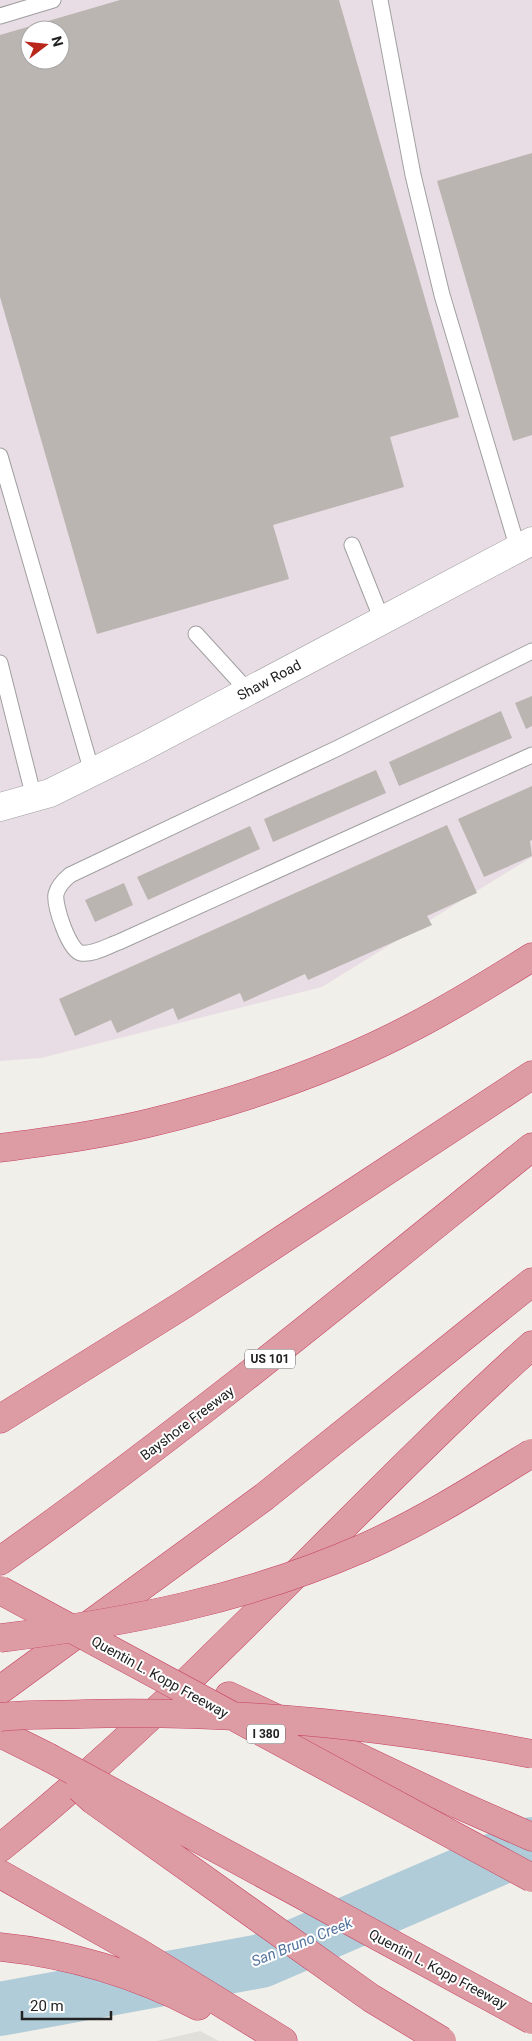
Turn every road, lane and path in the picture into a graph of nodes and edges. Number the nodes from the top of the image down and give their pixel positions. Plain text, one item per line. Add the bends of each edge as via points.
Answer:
1 (53, 0) edge
2 (380, 0) edge
3 (0, 16) edge
4 (0, 456) edge
5 (352, 545) dead end
6 (525, 545) edge
7 (382, 620) junction
8 (196, 634) dead end
9 (532, 652) edge
10 (0, 664) edge
11 (248, 692) junction
12 (532, 755) edge
13 (92, 772) junction
14 (34, 798) junction
15 (0, 807) edge
16 (532, 957) edge
17 (532, 1074) edge
18 (532, 1147) edge
19 (0, 1148) edge
20 (532, 1282) edge
21 (532, 1345) edge
22 (0, 1419) edge
23 (532, 1453) edge
24 (0, 1561) edge
25 (0, 1586) edge
26 (0, 1590) edge
27 (0, 1638) edge
28 (0, 1690) edge
29 (0, 1716) edge
30 (0, 1733) edge
31 (532, 1754) edge
32 (48, 1757) junction
33 (532, 1837) edge
34 (0, 1848) edge
35 (0, 1874) edge
36 (532, 1878) edge
37 (0, 1947) edge
38 (532, 2020) edge
39 (265, 2041) edge
40 (283, 2041) edge
41 (442, 2041) edge

1 - 3 lane
2 - 6 lane via 413,174 442,295
4 - 13 lane
5 - 7 lane
6 - 7 street, Shaw Road
7 - 11 street, Shaw Road
8 - 11 lane
9 - 12 lane via 70,875 60,886 56,900 70,943 76,952 82,954 119,942
10 - 14 lane
11 - 13 street, Shaw Road
13 - 14 street, Shaw Road
14 - 15 street, Shaw Road
16 - 19 highway via 414,1027 297,1078 148,1124
17 - 22 highway via 186,1303
18 - 24 highway, Bayshore Freeway / US 101 via 222,1396
20 - 28 highway via 264,1497
21 - 34 highway via 394,1476 136,1731
23 - 27 highway, bridge via 443,1507 364,1547 281,1580 182,1609 88,1628
25 - 33 highway, bridge
26 - 36 highway, Quentin L. Kopp Freeway / I 380, bridge
29 - 31 highway, bridge via 229,1715 408,1732
30 - 32 highway, Quentin L. Kopp Freeway
32 - 38 highway, Quentin L. Kopp Freeway, bridge
32 - 41 highway, bridge via 93,1800 371,1998
35 - 40 highway via 138,1952
37 - 39 highway via 80,1960 133,1976

